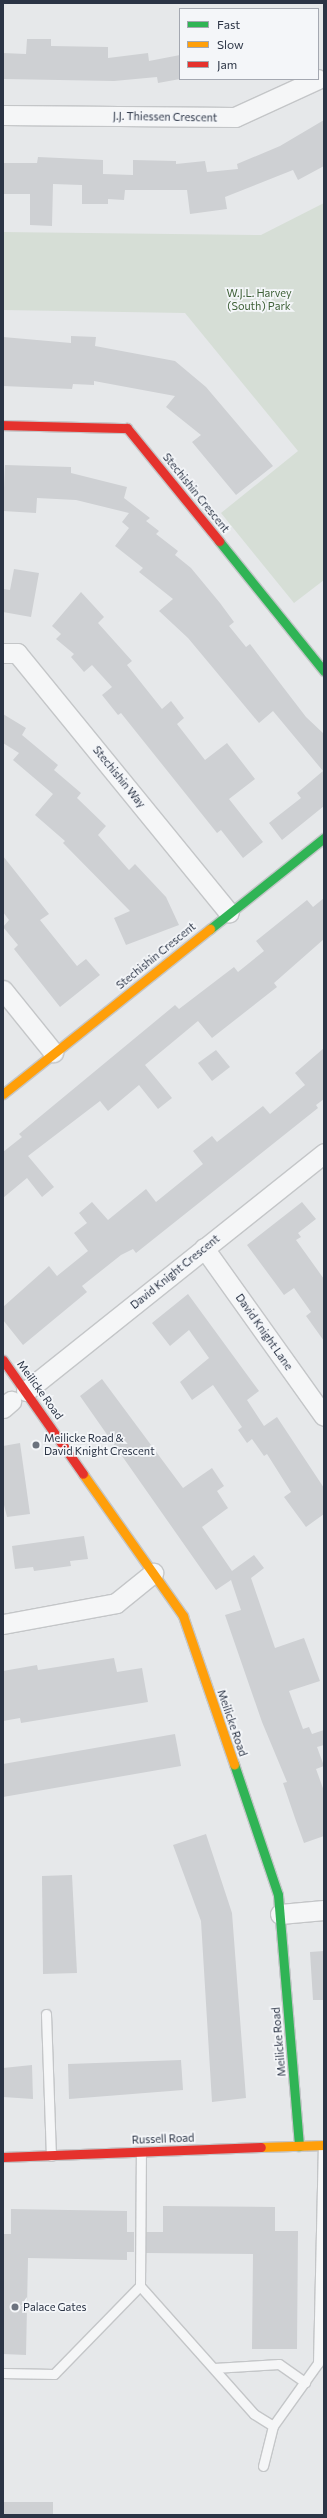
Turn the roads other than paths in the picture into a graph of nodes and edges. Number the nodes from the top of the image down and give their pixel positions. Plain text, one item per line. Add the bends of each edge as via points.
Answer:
1 (316, 80) edge
2 (3, 115) edge
3 (3, 425) edge
4 (3, 653) edge
5 (324, 671) edge
6 (324, 838) edge
7 (229, 913) junction
8 (3, 990) edge
9 (53, 1052) junction
10 (3, 1094) edge
11 (324, 1153) edge
12 (204, 1248) junction
13 (3, 1360) edge
14 (14, 1400) edge
15 (324, 1416) edge
16 (153, 1573) junction
17 (3, 1624) edge
18 (324, 1910) edge
19 (280, 1914) junction
20 (46, 2014) dead end
21 (324, 2145) edge
22 (299, 2146) junction
23 (141, 2152) junction
24 (51, 2156) junction
25 (3, 2158) edge
26 (140, 2286) junction
27 (214, 2368) junction
28 (3, 2373) edge
29 (305, 2382) junction
30 (273, 2426) junction
31 (263, 2466) dead end

1 - 2 street, J.J. Thiessen Crescent via 235,117
3 - 5 street, Stechishin Crescent via 127,428
4 - 7 street, Stechishin Way via 17,653
6 - 7 street, Stechishin Crescent
7 - 9 street, Stechishin Crescent
8 - 9 street
9 - 10 street, Stechishin Crescent
11 - 12 street, David Knight Crescent
12 - 14 street, David Knight Crescent
12 - 15 street, David Knight Lane
13 - 14 street, Meilicke Road
14 - 16 street, Meilicke Road
16 - 17 street via 116,1603
16 - 19 street, Meilicke Road via 183,1616 278,1895
18 - 19 street
19 - 22 street, Meilicke Road
20 - 24 lane
21 - 22 street, Russell Road
21 - 29 lane via 318,2363
22 - 23 street, Russell Road
23 - 24 street, Russell Road
23 - 26 lane
24 - 25 street, Russell Road
26 - 27 lane
26 - 28 lane via 54,2374
27 - 29 lane via 280,2364
27 - 30 lane via 254,2414
29 - 30 lane
30 - 31 lane

